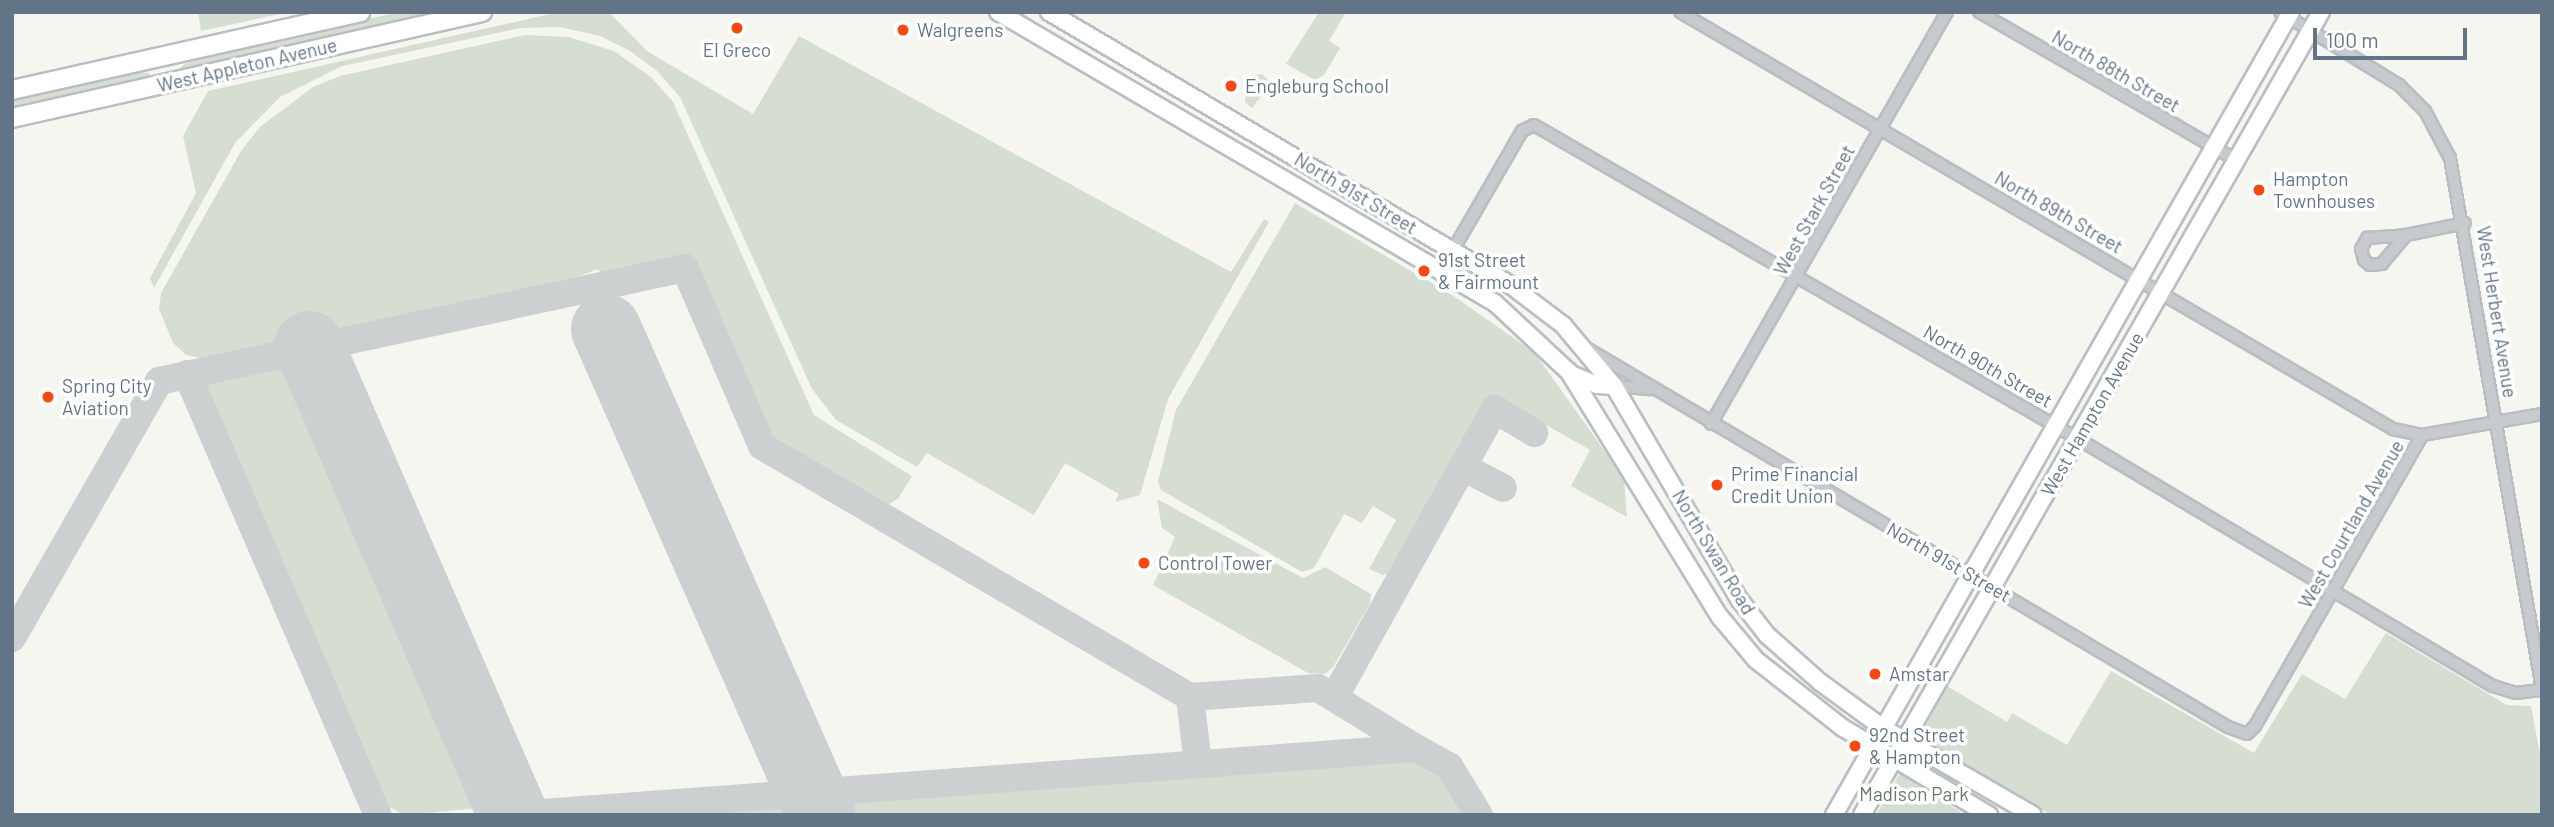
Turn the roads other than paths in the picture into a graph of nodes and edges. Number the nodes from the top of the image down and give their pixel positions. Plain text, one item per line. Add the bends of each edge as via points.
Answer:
1 (360, 12) edge
2 (482, 12) edge
3 (998, 12) edge
4 (1049, 12) edge
5 (1681, 12) edge
6 (1947, 12) edge
7 (1979, 12) edge
8 (2321, 12) edge
9 (2287, 14) edge
10 (2311, 30) junction
11 (12, 90) edge
12 (12, 118) edge
13 (1880, 128) junction
14 (2214, 148) junction
15 (2236, 160) junction
16 (2465, 223) junction
17 (2406, 235) dead end
18 (1452, 251) junction
19 (1442, 269) junction
20 (1798, 276) junction
21 (2140, 279) junction
22 (2162, 292) junction
23 (1581, 345) junction
24 (1569, 372) junction
25 (1614, 386) junction
26 (1651, 389) junction
27 (2542, 414) edge
28 (2497, 421) junction
29 (1711, 424) junction
30 (2056, 426) junction
31 (2421, 435) junction
32 (2078, 439) junction
33 (1972, 575) junction
34 (1993, 588) junction
35 (2333, 591) junction
36 (2542, 689) edge
37 (1883, 728) junction
38 (2246, 734) joint
39 (1904, 741) junction
40 (1873, 746) junction
41 (1894, 758) junction
42 (1834, 815) edge
43 (1862, 815) edge
44 (1989, 815) edge
45 (2033, 815) edge

1 - 11 main road, West Appleton Avenue
2 - 12 main road, West Appleton Avenue
3 - 19 main road, North 91st Street
4 - 18 main road, North 91st Street
5 - 13 street, North 89th Street
6 - 13 street, West Stark Street
7 - 14 street, North 88th Street
8 - 10 main road, West Hampton Avenue
9 - 10 street, West Herbert Avenue
9 - 14 main road, West Hampton Avenue
10 - 15 main road, West Hampton Avenue
10 - 16 street, West Herbert Avenue via 2399,85 2425,111 2450,158
13 - 20 street, West Stark Street
13 - 21 street, North 89th Street
14 - 15 street, North 88th Street
14 - 21 main road, West Hampton Avenue
15 - 22 main road, West Hampton Avenue
16 - 17 street
16 - 28 street, West Herbert Avenue
18 - 19 street
18 - 20 street, North 90th Street via 1527,127 1534,125
18 - 23 main road, North 91st Street via 1509,284
19 - 24 main road, North 91st Street via 1496,303
20 - 29 street, West Stark Street
20 - 30 street, North 90th Street
21 - 22 street, North 89th Street
21 - 30 main road, West Hampton Avenue
22 - 31 street, North 89th Street via 2393,429
22 - 32 main road, West Hampton Avenue
23 - 25 main road, North Swan Road
23 - 26 street, North 91st Street
24 - 25 main road via 1597,385
24 - 40 main road, North Swan Road via 1720,617 1756,660 1804,701
25 - 26 street, North 91st Street
25 - 37 main road, North Swan Road via 1746,608 1767,635 1819,682
26 - 29 street, North 91st Street
27 - 28 street, West Courtland Avenue
28 - 31 street, West Courtland Avenue
28 - 36 street, West Herbert Avenue
29 - 33 street, North 91st Street
30 - 32 street, North 90th Street
30 - 33 main road, West Hampton Avenue
31 - 35 street, West Courtland Avenue
32 - 34 main road, West Hampton Avenue
32 - 35 street, North 90th Street
33 - 34 street, North 91st Street
33 - 37 main road, West Hampton Avenue
34 - 38 street, North 91st Street
34 - 39 main road, West Hampton Avenue
35 - 36 street, North 90th Street via 2504,691
35 - 38 street, West Courtland Avenue
37 - 39 main road, North Swan Road
37 - 40 main road, West Hampton Avenue
39 - 41 main road, West Hampton Avenue
39 - 45 main road, North Swan Road
40 - 41 main road, North Swan Road
40 - 42 main road, West Hampton Avenue
41 - 43 main road, West Hampton Avenue
41 - 44 main road, North Swan Road

